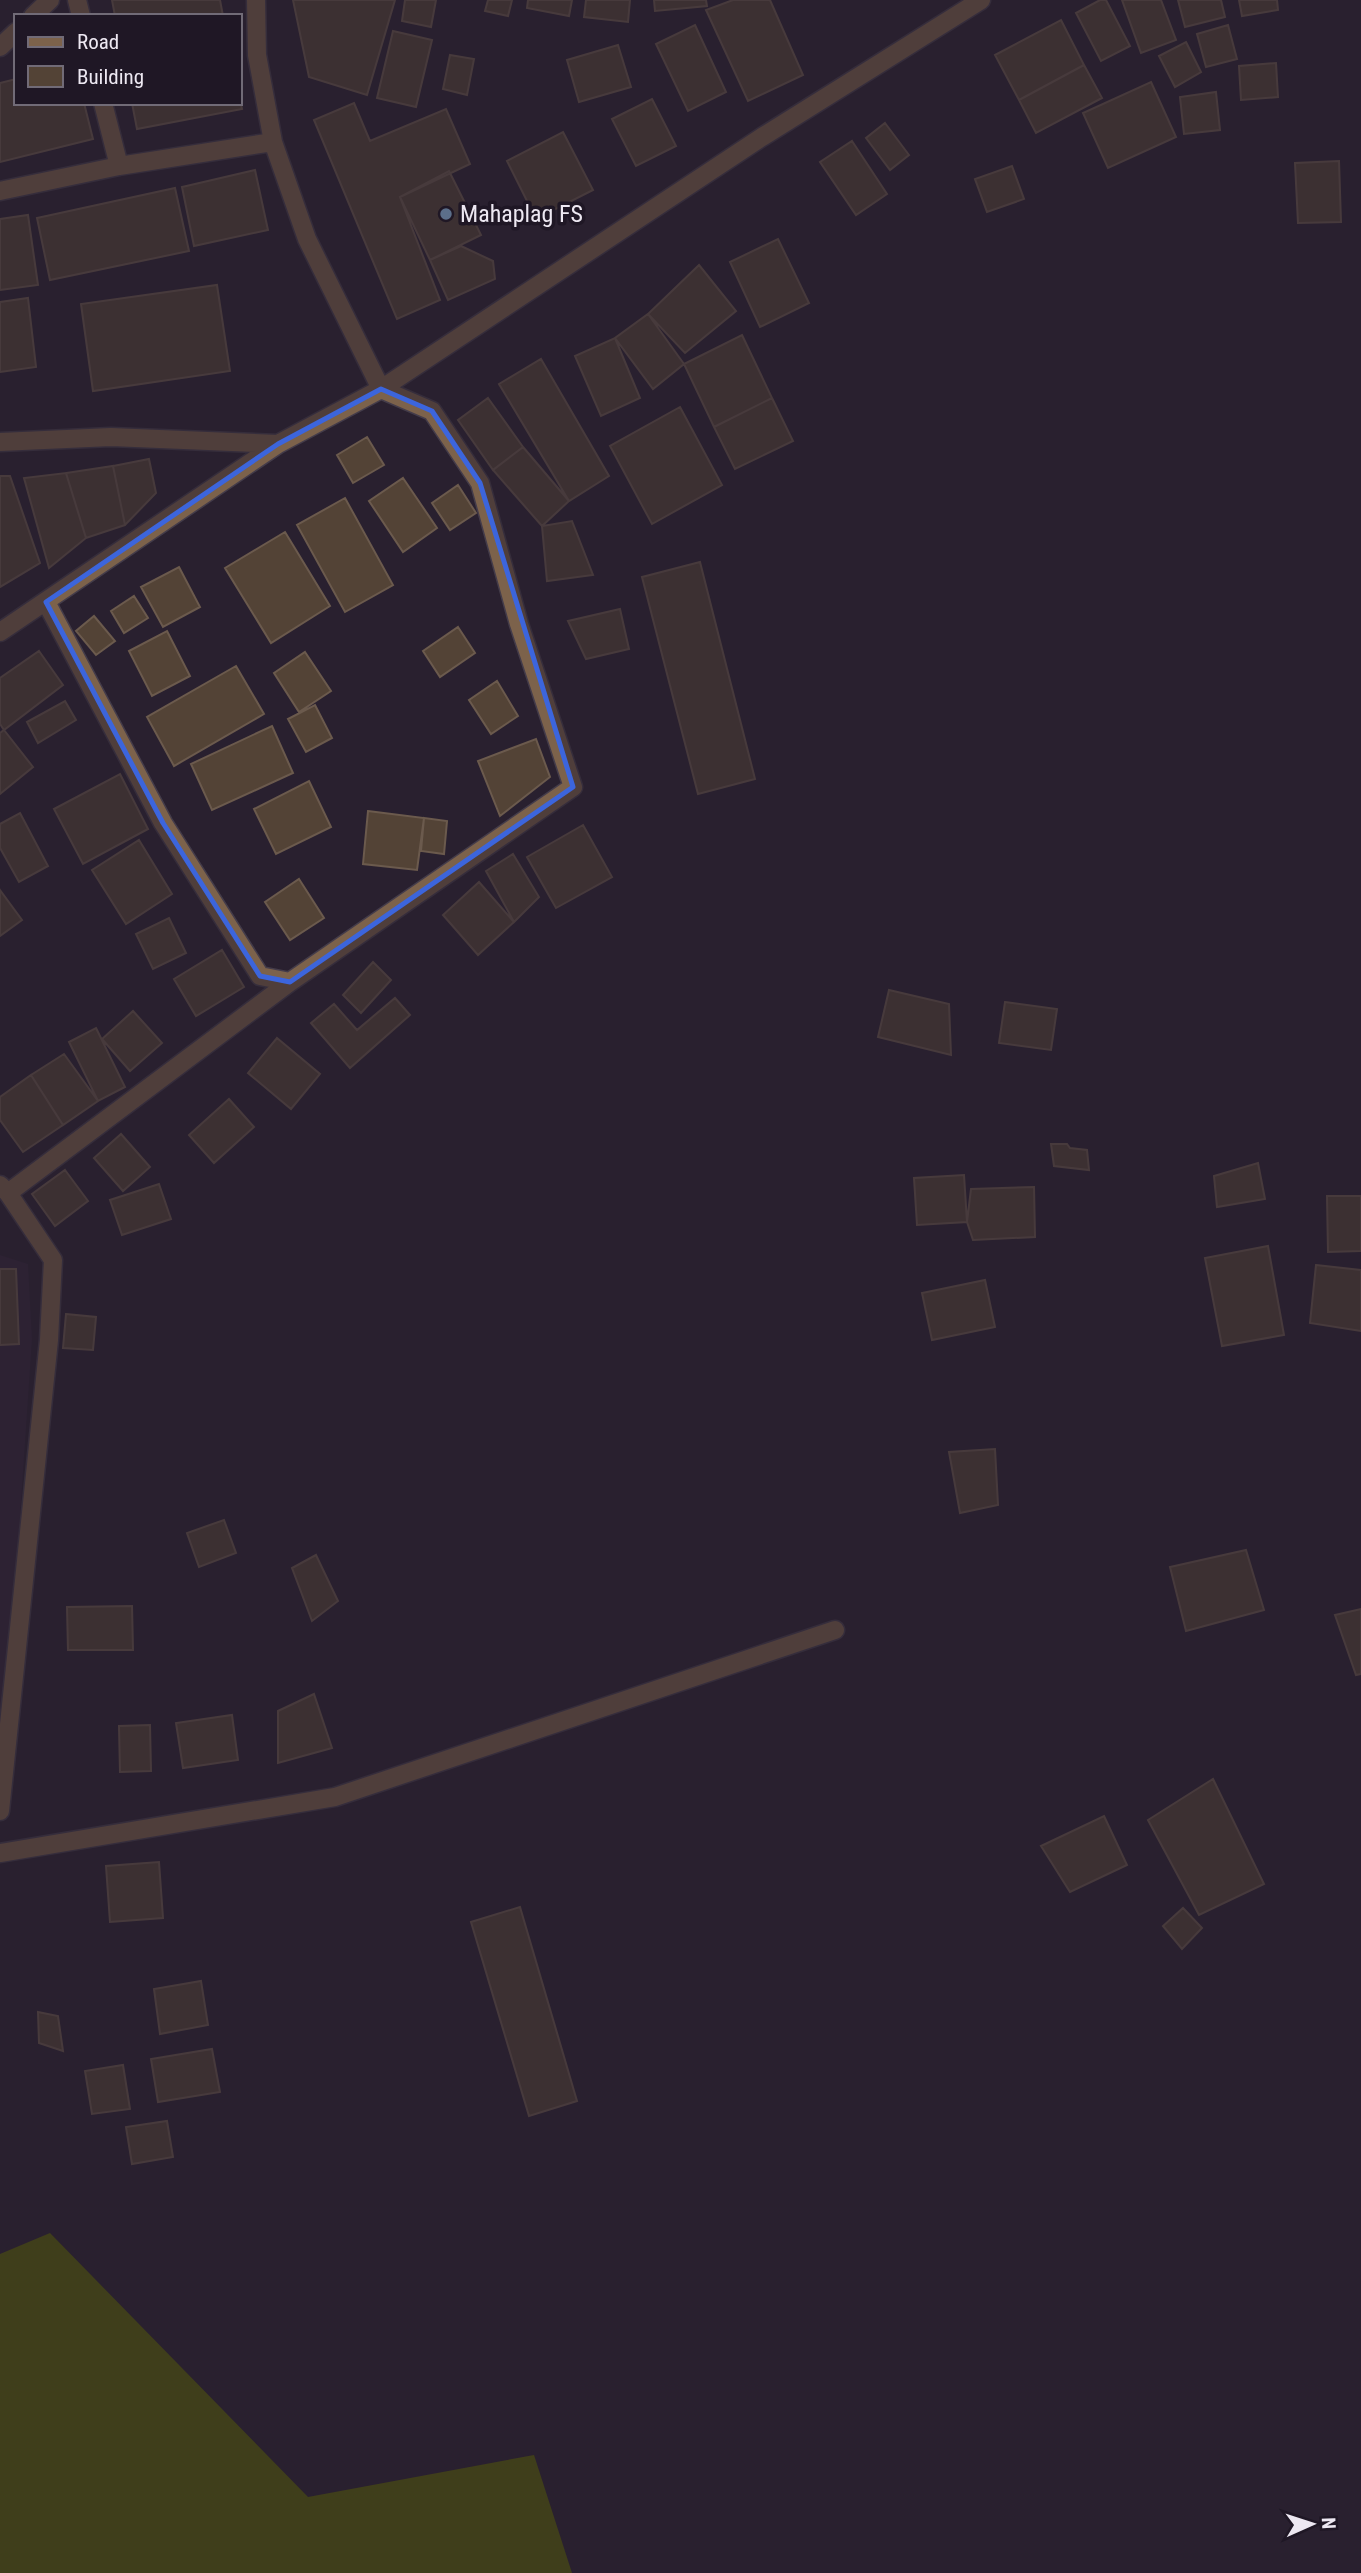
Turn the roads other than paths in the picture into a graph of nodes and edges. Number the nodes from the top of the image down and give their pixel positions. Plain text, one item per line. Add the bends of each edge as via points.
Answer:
1 (50, 0) edge
2 (256, 0) edge
3 (982, 0) edge
4 (35, 14) edge
5 (14, 34) edge
6 (0, 47) edge
7 (104, 105) edge
8 (273, 142) junction
9 (119, 166) junction
10 (0, 191) edge
11 (381, 389) junction
12 (0, 442) edge
13 (278, 444) junction
14 (46, 602) junction
15 (0, 632) edge
16 (290, 982) junction
17 (4, 1189) edge
18 (835, 1630) dead end
19 (0, 1811) edge
20 (0, 1853) edge

1 - 4 street
2 - 8 street via 257,55
3 - 11 street via 762,137
5 - 6 street
7 - 9 street
8 - 9 street
8 - 11 street via 307,239
9 - 10 street
11 - 13 street
11 - 16 street via 432,411 480,483 519,624 573,787
12 - 13 street via 111,437
13 - 14 street
14 - 15 street
14 - 16 street via 163,823 226,925 260,976
16 - 17 street
17 - 19 street via 53,1260 49,1340
18 - 20 street via 335,1797

